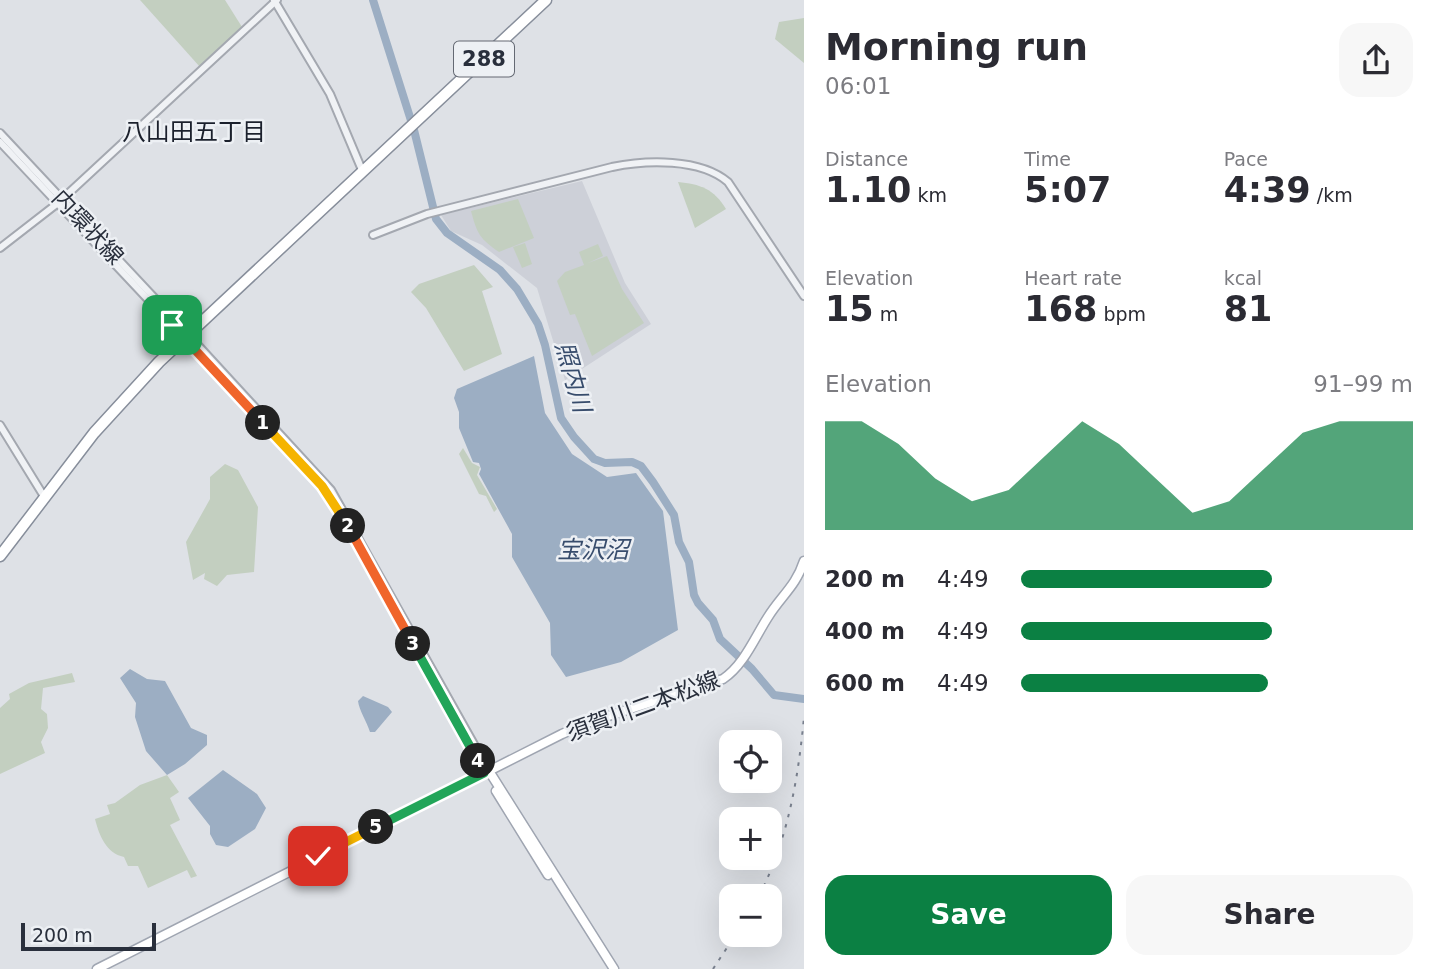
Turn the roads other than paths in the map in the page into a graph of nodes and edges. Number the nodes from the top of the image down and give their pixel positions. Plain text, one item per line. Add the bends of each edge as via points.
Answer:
1 (541, 0) edge
2 (547, 0) edge
3 (275, 1) edge
4 (419, 116) junction
5 (0, 133) edge
6 (0, 142) edge
7 (361, 168) junction
8 (60, 201) junction
9 (373, 235) dead end
10 (0, 248) edge
11 (804, 296) edge
12 (0, 425) edge
13 (44, 495) junction
14 (0, 546) edge
15 (0, 556) edge
16 (804, 561) edge
17 (486, 772) junction
18 (97, 969) edge
19 (608, 969) edge
20 (614, 969) edge

1 - 4 highway, 288
2 - 4 highway, 288
3 - 7 street via 324,84
3 - 8 street
4 - 7 highway, 288
5 - 8 street, 内環状線
6 - 8 street
7 - 13 highway, 288 via 148,373
8 - 10 street
8 - 17 street, bridge via 336,505
9 - 11 street via 430,213 638,162 702,167 728,182
12 - 13 street
13 - 14 highway, 288
13 - 15 highway, 288
16 - 17 main road, 須賀川二本松線 via 796,582 731,673 583,724
17 - 18 main road, 須賀川二本松線
17 - 19 main road
17 - 20 main road

